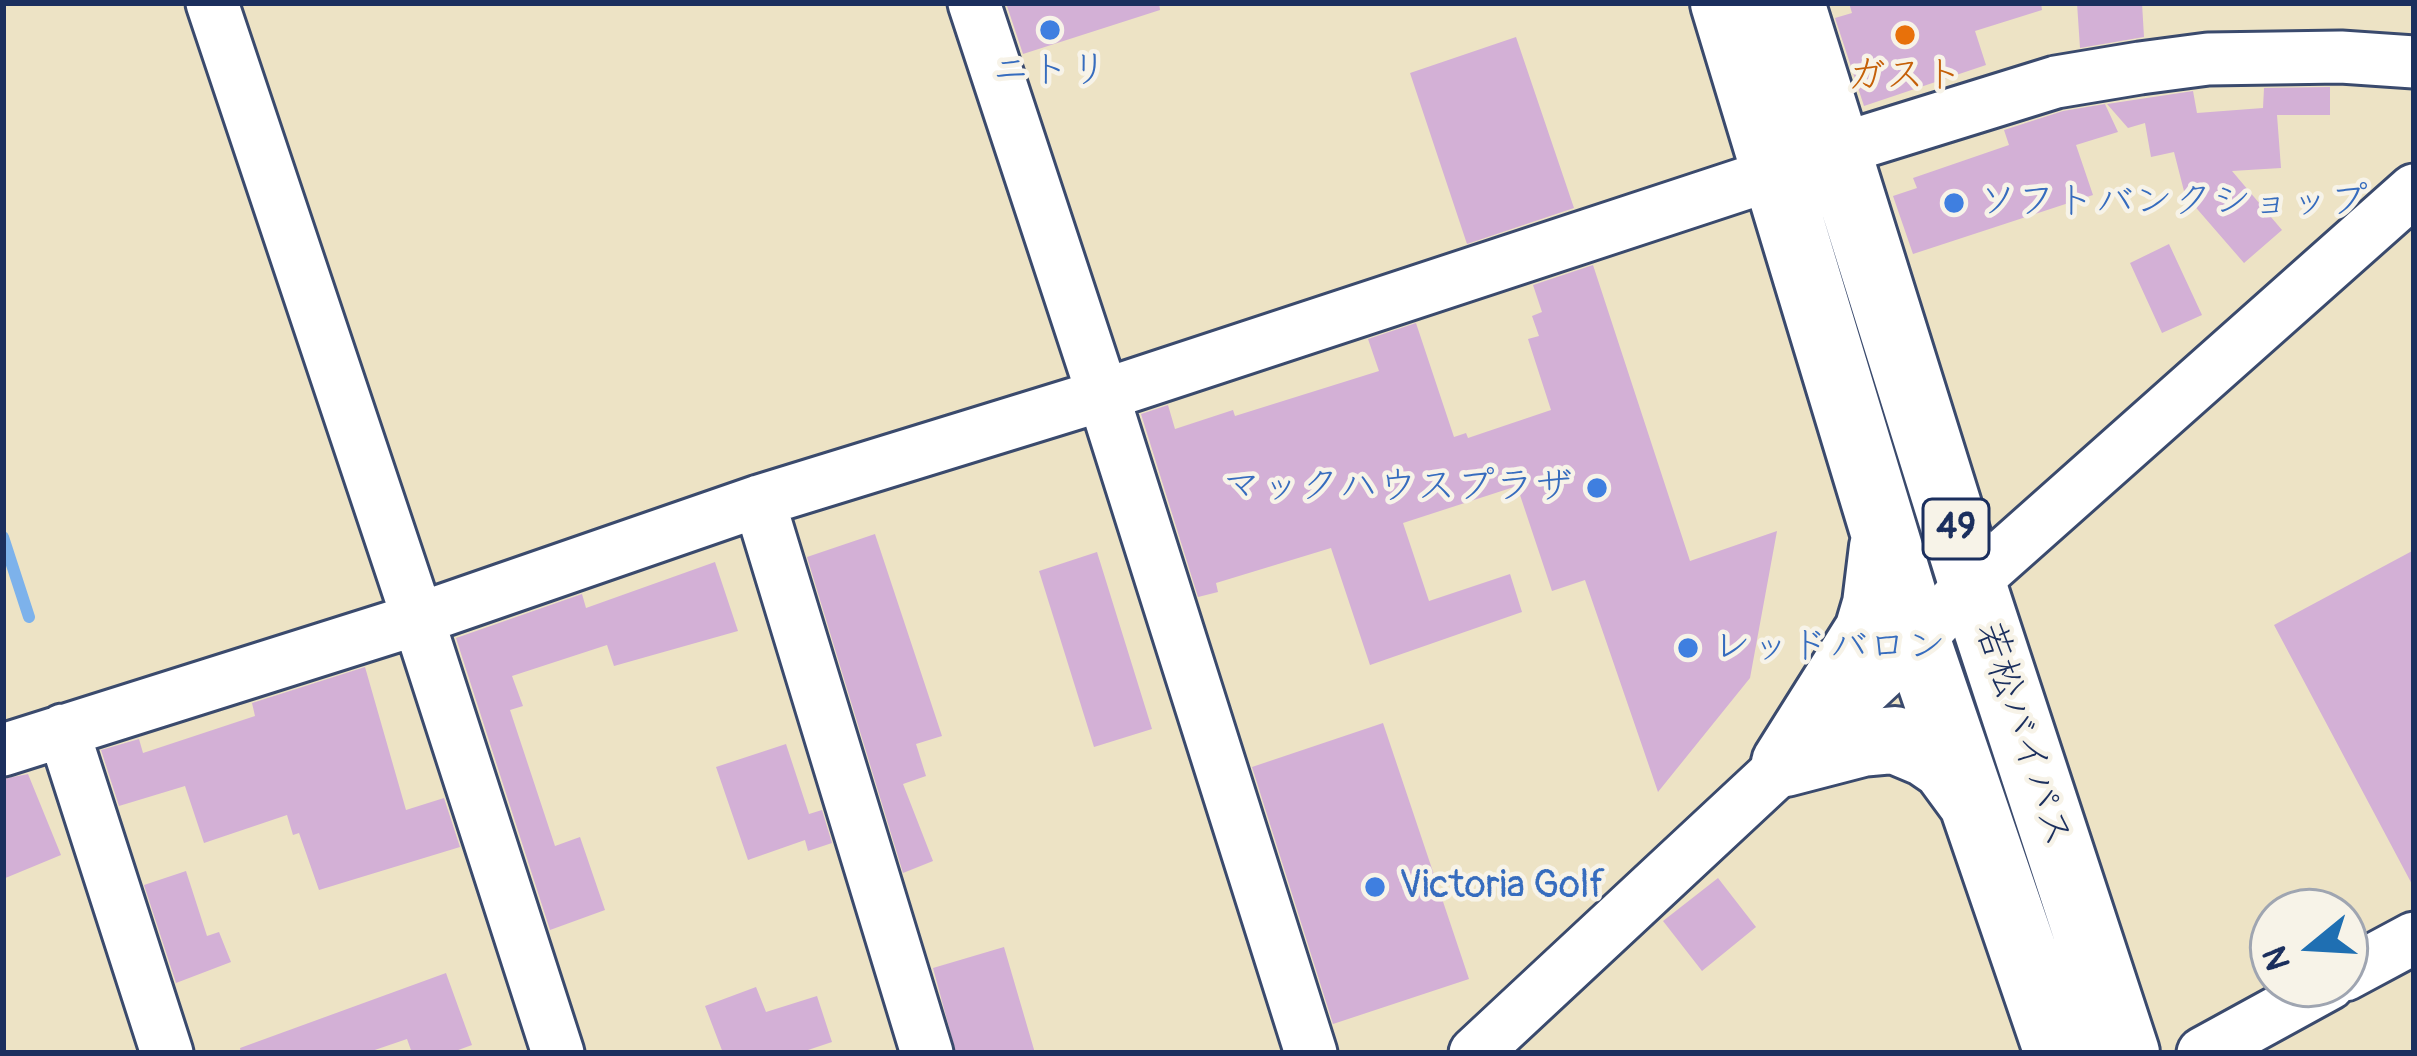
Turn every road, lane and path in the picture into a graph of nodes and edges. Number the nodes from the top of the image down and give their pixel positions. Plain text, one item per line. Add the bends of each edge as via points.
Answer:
1 (212, 3) edge
2 (974, 3) edge
3 (1724, 3) edge
4 (1791, 3) edge
5 (2414, 62) edge
6 (1840, 149) junction
7 (1777, 173) junction
8 (2414, 190) edge
9 (1103, 395) junction
10 (759, 501) junction
11 (1882, 526) junction
12 (1972, 583) junction
13 (418, 619) junction
14 (1917, 641) junction
15 (63, 730) junction
16 (3, 750) edge
17 (1785, 764) junction
18 (1973, 805) junction
19 (2414, 938) edge
20 (2369, 962) edge
21 (2285, 1008) edge
22 (167, 1053) edge
23 (558, 1053) edge
24 (927, 1053) edge
25 (1311, 1053) edge
26 (1475, 1053) edge
27 (2058, 1053) edge
28 (2126, 1053) edge
29 (2203, 1053) edge

1 - 13 street
2 - 9 street
3 - 7 highway, 若松バイパス / 49
4 - 6 highway, 若松バイパス / 49
5 - 6 street via 2208,59 2140,68 2056,82
6 - 12 highway, 若松バイパス / 49
7 - 9 street
7 - 11 highway, 若松バイパス / 49
8 - 12 street
9 - 10 street
9 - 25 street
10 - 13 street
10 - 24 street
11 - 14 highway, 若松バイパス / 49
11 - 17 highway via 1868,631
12 - 14 street
12 - 28 highway, 若松バイパス / 49
13 - 15 street
13 - 23 street
14 - 17 street
14 - 18 highway, 若松バイパス / 49
15 - 16 street
15 - 22 street
17 - 18 highway via 1895,740 1945,766
17 - 26 street
18 - 27 highway, 若松バイパス / 49
19 - 20 street
21 - 29 street

